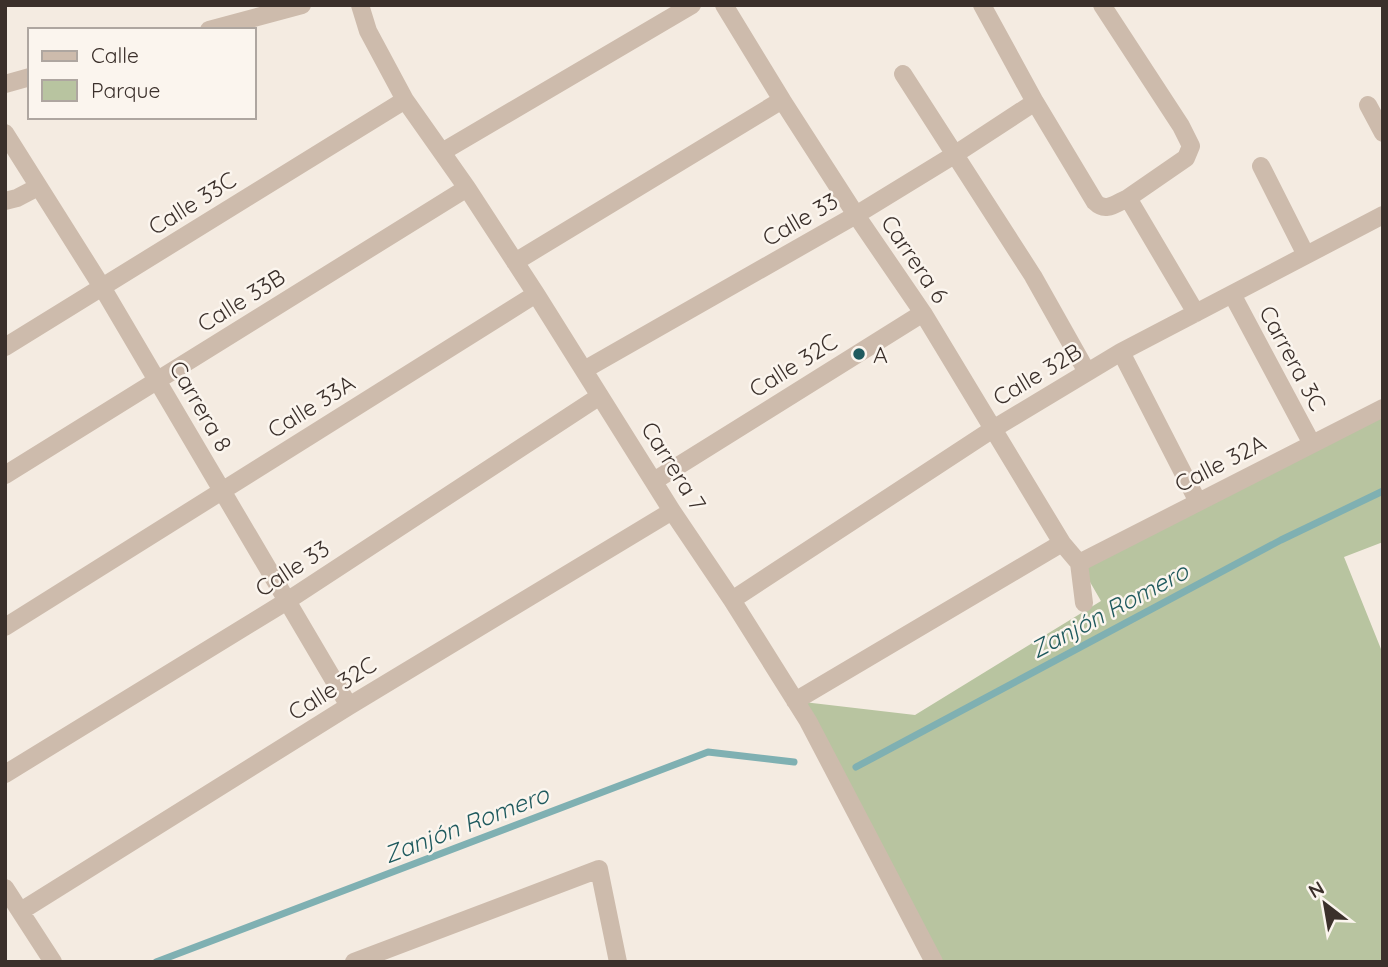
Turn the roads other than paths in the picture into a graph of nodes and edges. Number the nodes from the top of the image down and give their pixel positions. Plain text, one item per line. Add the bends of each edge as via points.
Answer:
1 (302, 5) edge
2 (359, 5) edge
3 (692, 5) edge
4 (724, 5) edge
5 (982, 5) edge
6 (1102, 5) edge
7 (216, 28) edge
8 (903, 74) dead end
9 (28, 78) edge
10 (5, 84) edge
11 (405, 100) junction
12 (782, 100) junction
13 (1035, 102) junction
14 (1368, 105) dead end
15 (5, 133) edge
16 (1383, 133) edge
17 (442, 152) junction
18 (954, 155) junction
19 (1261, 166) dead end
20 (38, 187) junction
21 (467, 188) junction
22 (1128, 198) junction
23 (9, 201) edge
24 (856, 215) junction
25 (1383, 215) edge
26 (1306, 255) junction
27 (515, 262) junction
28 (102, 287) junction
29 (536, 294) junction
30 (1232, 294) junction
31 (923, 313) junction
32 (1196, 313) junction
33 (5, 347) edge
34 (1121, 352) junction
35 (584, 370) junction
36 (1087, 372) junction
37 (158, 380) junction
38 (600, 396) junction
39 (1383, 408) edge
40 (993, 429) junction
41 (1312, 444) junction
42 (5, 475) edge
43 (654, 481) junction
44 (222, 491) junction
45 (1198, 502) junction
46 (672, 511) junction
47 (1062, 543) junction
48 (1079, 563) junction
49 (732, 600) junction
50 (287, 601) junction
51 (1084, 603) dead end
52 (5, 627) edge
53 (795, 701) junction
54 (349, 706) junction
55 (5, 774) edge
56 (5, 888) edge
57 (21, 911) junction
58 (53, 962) edge
59 (354, 962) edge
60 (618, 962) edge
61 (934, 962) edge

1 - 7 street
2 - 11 street, Carrera 7
3 - 17 street
4 - 12 street, Carrera 6
5 - 13 street
6 - 22 street via 1192,146 1186,158
8 - 18 street
9 - 10 street
11 - 17 street, Carrera 7
11 - 28 street, Calle 33C
12 - 24 street, Carrera 6
12 - 27 street
13 - 18 street, Calle 33
13 - 22 street via 1095,202 1105,208
14 - 16 street
15 - 20 street, Carrera 8
17 - 21 street, Carrera 7
18 - 24 street, Calle 33
18 - 36 street via 1033,276
19 - 26 street
20 - 23 street
20 - 28 street, Carrera 8
21 - 27 street, Carrera 7
21 - 37 street, Calle 33B
22 - 32 street
24 - 31 street, Carrera 6
24 - 35 street, Calle 33
25 - 26 street, Calle 32B
26 - 30 street, Calle 32B
27 - 29 street, Carrera 7
28 - 33 street, Calle 33C
28 - 37 street, Carrera 8
29 - 35 street, Carrera 7
29 - 44 street, Calle 33A
30 - 32 street, Calle 32B
30 - 41 street, Carrera 3C
31 - 40 street, Carrera 6
31 - 43 street, Calle 32C
32 - 34 street, Calle 32B
34 - 36 street, Calle 32B
34 - 45 street
35 - 38 street, Carrera 7
36 - 40 street, Calle 32B
37 - 42 street, Calle 33B
37 - 44 street, Carrera 8
38 - 43 street, Carrera 7
38 - 50 street, Calle 33
39 - 41 street, Calle 32A
40 - 47 street, Carrera 6
40 - 49 street, Calle 32B
41 - 45 street, Calle 32A
43 - 46 street, Carrera 7
44 - 50 street, Carrera 8
44 - 52 street, Calle 33A
45 - 48 street, Calle 32A
46 - 49 street, Carrera 7
46 - 54 street, Calle 32C
47 - 48 street, Carrera 6
47 - 53 street
48 - 51 street
49 - 53 street, Carrera 7
50 - 54 street, Carrera 8
50 - 55 street, Calle 33
53 - 61 street, Carrera 7
54 - 57 street, Calle 32C
56 - 57 street
57 - 58 street
59 - 60 street via 599,869

